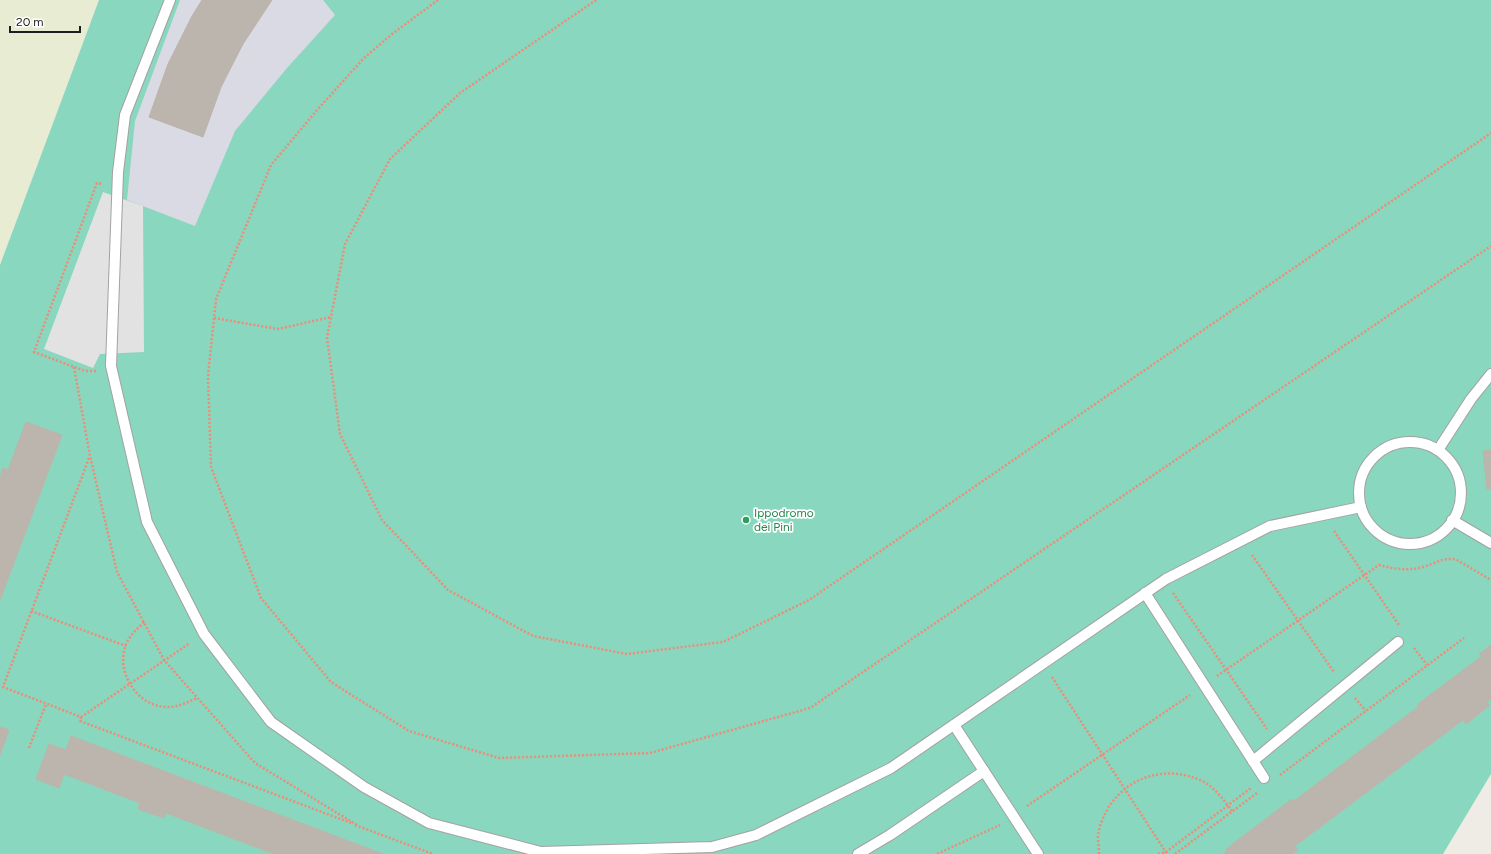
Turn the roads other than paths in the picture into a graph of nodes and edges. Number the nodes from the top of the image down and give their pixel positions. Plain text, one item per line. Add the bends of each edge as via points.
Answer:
1 (170, 0) edge
2 (1491, 374) edge
3 (1438, 450) junction
4 (1361, 507) junction
5 (1452, 520) junction
6 (1491, 543) edge
7 (1145, 593) junction
8 (1398, 642) dead end
9 (954, 724) junction
10 (1253, 761) junction
11 (984, 771) junction
12 (1264, 778) road end
13 (542, 853) edge
14 (858, 854) edge
15 (1038, 854) edge

1 - 13 lane via 125,115 117,190 111,370 147,522 204,634 271,722 364,787 429,823
2 - 3 lane via 1471,399
3 - 4 lane via 1422,443 1398,443 1379,452 1364,470 1359,487
3 - 5 lane via 1451,462 1462,489 1459,510
4 - 5 lane via 1369,523 1388,538 1409,544 1429,540 1445,531
4 - 7 lane via 1270,526 1164,580
5 - 6 lane
7 - 9 lane
7 - 10 lane
8 - 10 lane
9 - 11 lane
9 - 13 lane via 891,768 756,835 712,847
10 - 12 lane
11 - 14 lane
11 - 15 lane

